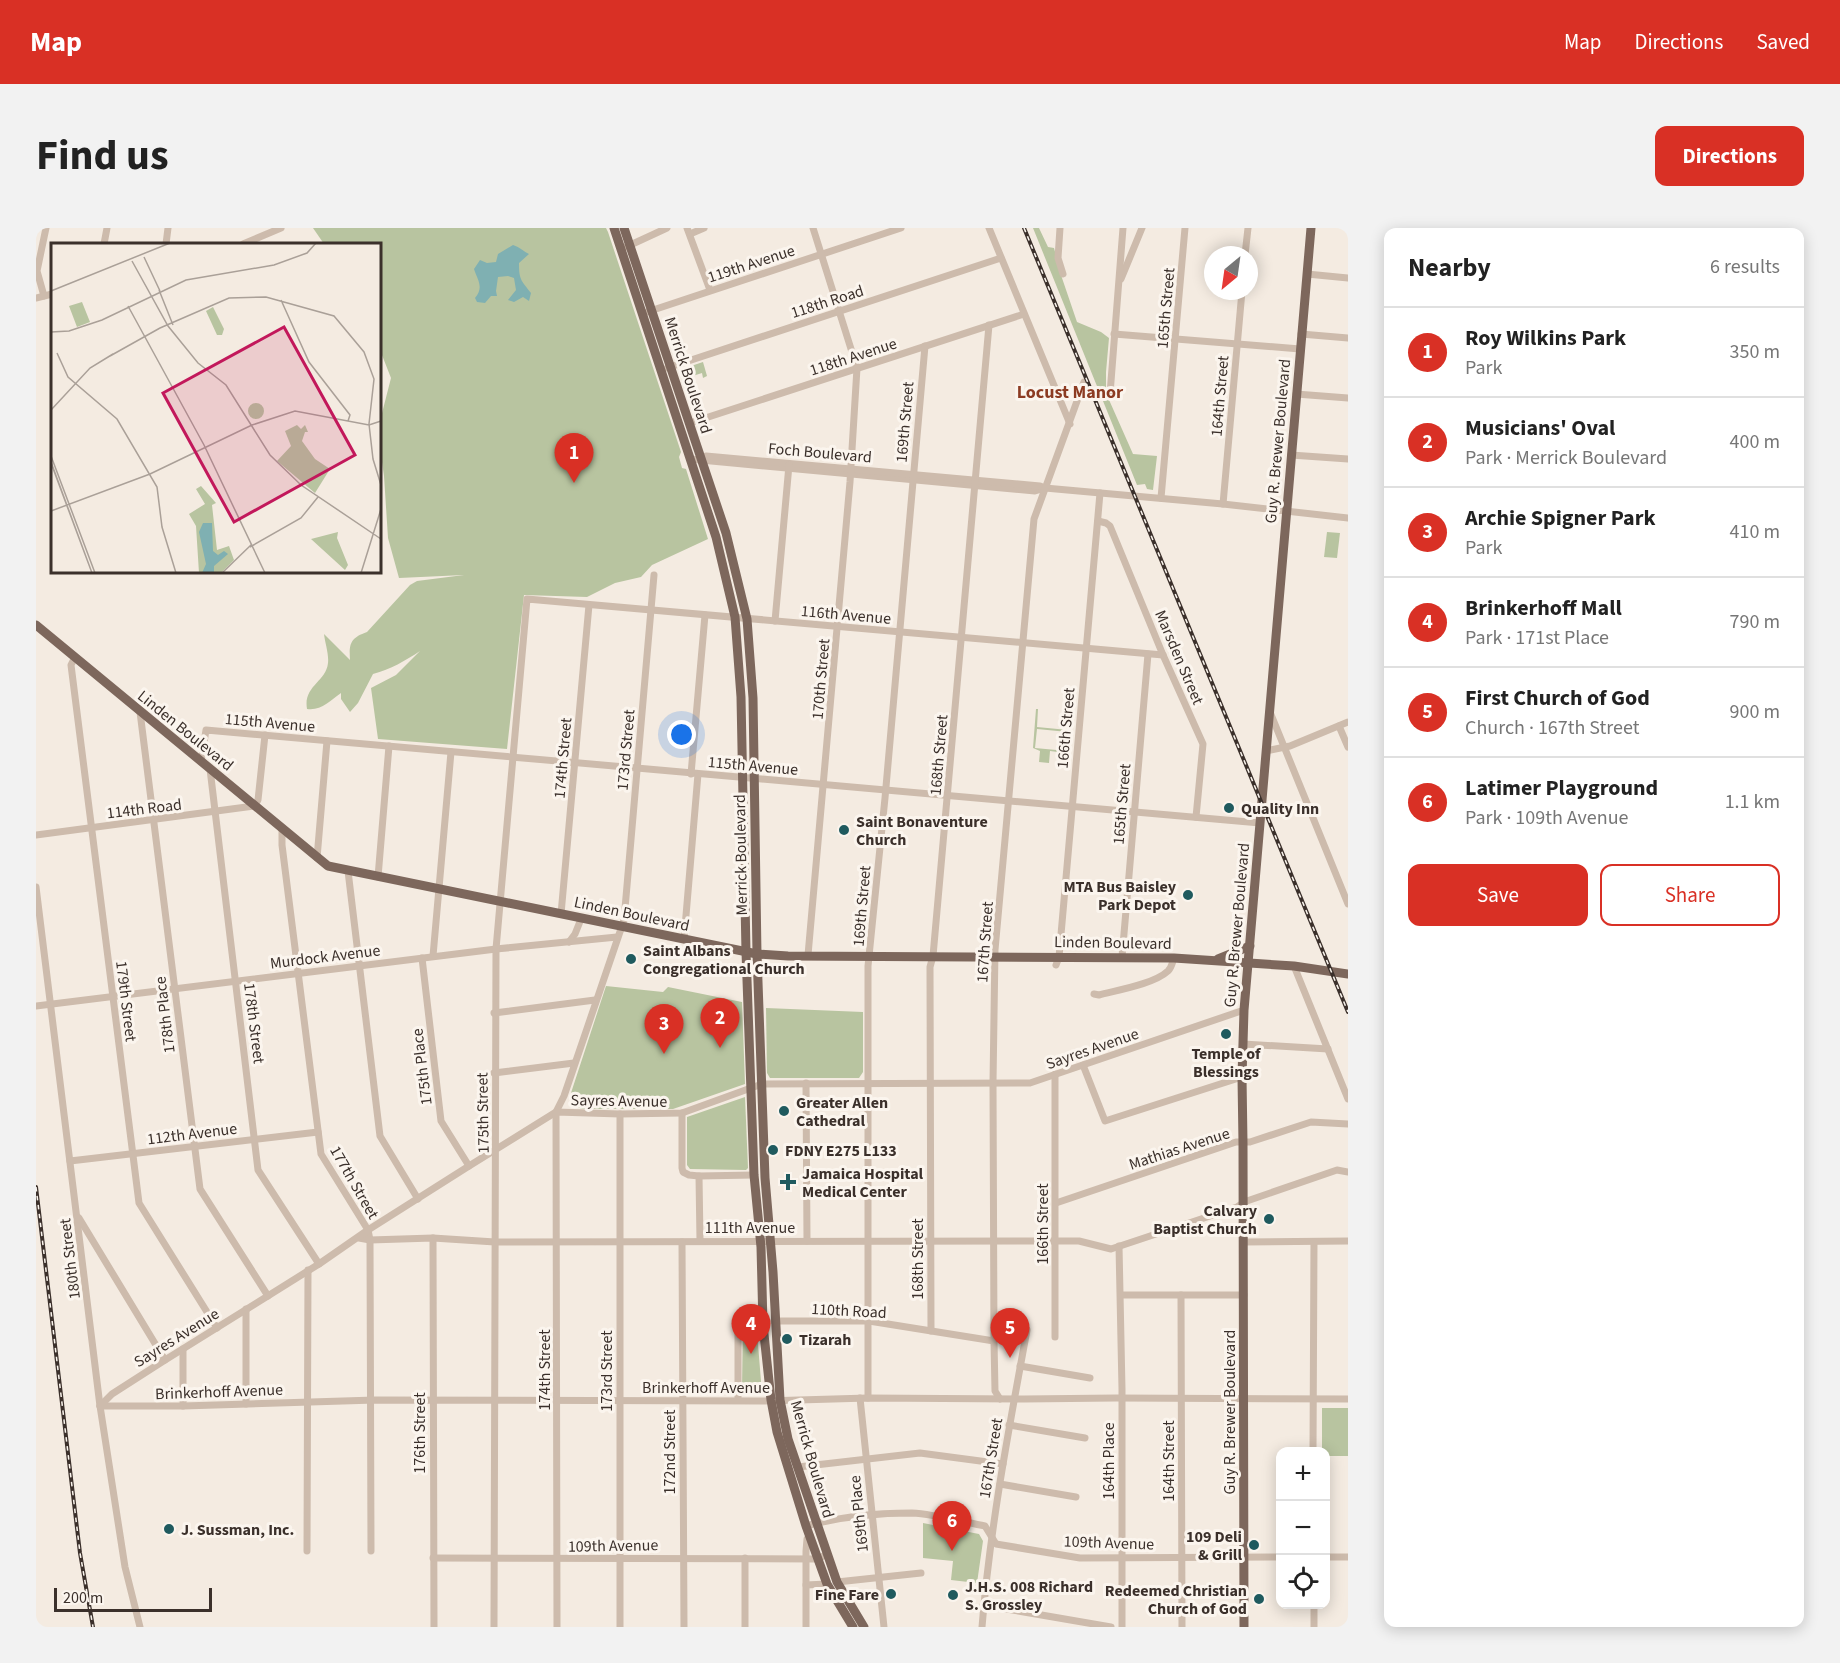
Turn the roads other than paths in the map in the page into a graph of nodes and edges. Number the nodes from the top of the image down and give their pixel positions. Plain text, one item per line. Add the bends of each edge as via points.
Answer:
1 (46, 228) edge
2 (107, 228) edge
3 (168, 228) edge
4 (281, 228) edge
5 (614, 228) edge
6 (624, 228) edge
7 (667, 228) edge
8 (704, 228) edge
9 (813, 228) edge
10 (901, 228) edge
11 (989, 228) edge
12 (1060, 228) edge
13 (1123, 228) edge
14 (1142, 228) edge
15 (1185, 228) edge
16 (1248, 228) edge
17 (1311, 228) edge
18 (688, 231) edge
19 (104, 243) edge
20 (166, 243) edge
21 (245, 243) edge
22 (626, 246) junction
23 (1246, 246) edge
24 (821, 254) junction
25 (1001, 258) junction
26 (1063, 274) dead end
27 (1307, 274) junction
28 (1348, 278) edge
29 (1118, 287) junction
30 (710, 290) junction
31 (40, 297) edge
32 (1241, 300) edge
33 (648, 311) junction
34 (840, 311) junction
35 (1024, 314) junction
36 (989, 325) junction
37 (1114, 334) junction
38 (1302, 334) junction
39 (1348, 338) edge
40 (1175, 339) junction
41 (1237, 344) junction
42 (925, 346) junction
43 (1300, 350) junction
44 (666, 368) junction
45 (857, 368) junction
46 (1084, 382) dead end
47 (1296, 393) junction
48 (1110, 394) dead end
49 (1348, 398) edge
50 (690, 423) junction
51 (1070, 424) junction
52 (1291, 455) junction
53 (690, 459) junction
54 (1348, 459) edge
55 (702, 460) junction
56 (789, 466) junction
57 (851, 472) junction
58 (913, 477) junction
59 (975, 482) junction
60 (1045, 488) junction
61 (1100, 493) junction
62 (1161, 498) junction
63 (1223, 504) junction
64 (1286, 512) junction
65 (1348, 518) edge
66 (1098, 521) junction
67 (654, 575) dead end
68 (527, 599) joint
69 (589, 605) junction
70 (651, 610) junction
71 (705, 615) junction
72 (735, 617) junction
73 (747, 619) junction
74 (775, 621) junction
75 (36, 625) edge
76 (838, 627) junction
77 (900, 632) junction
78 (962, 638) junction
79 (1024, 642) junction
80 (1086, 648) junction
81 (1148, 654) junction
82 (1163, 655) junction
83 (75, 657) junction
84 (752, 693) junction
85 (741, 695) junction
86 (1269, 711) junction
87 (140, 712) junction
88 (1348, 723) edge
89 (1340, 726) junction
90 (265, 735) junction
91 (327, 741) junction
92 (389, 746) junction
93 (1348, 747) edge
94 (1284, 748) junction
95 (1266, 751) junction
96 (451, 752) junction
97 (513, 756) junction
98 (201, 762) junction
99 (575, 762) junction
100 (638, 768) junction
101 (210, 769) junction
102 (694, 774) junction
103 (743, 777) junction
104 (754, 778) junction
105 (823, 784) junction
106 (886, 790) junction
107 (948, 795) junction
108 (1010, 800) junction
109 (254, 806) junction
110 (1072, 806) junction
111 (1134, 811) junction
112 (215, 812) junction
113 (1196, 817) junction
114 (153, 820) junction
115 (1260, 823) junction
116 (92, 828) junction
117 (282, 829) junction
118 (36, 835) edge
119 (317, 858) junction
120 (348, 871) junction
121 (378, 877) junction
122 (36, 887) edge
123 (439, 889) junction
124 (1346, 891) edge
125 (501, 902) junction
126 (1348, 904) edge
127 (561, 914) junction
128 (581, 919) junction
129 (621, 927) junction
130 (617, 937) junction
131 (684, 939) junction
132 (569, 942) junction
133 (1250, 946) junction
134 (496, 949) junction
135 (746, 952) junction
136 (757, 954) junction
137 (808, 955) junction
138 (433, 956) junction
139 (870, 956) junction
140 (933, 956) junction
141 (995, 956) junction
142 (1122, 957) junction
143 (422, 958) junction
144 (1174, 958) junction
145 (1216, 960) junction
146 (1057, 961) junction
147 (1248, 962) junction
148 (360, 966) junction
149 (1294, 966) junction
150 (298, 973) junction
151 (1348, 974) edge
152 (236, 981) junction
153 (174, 988) junction
154 (1095, 994) dead end
155 (112, 996) junction
156 (595, 1000) junction
157 (51, 1004) junction
158 (36, 1006) edge
159 (1244, 1010) junction
160 (494, 1013) junction
161 (1243, 1044) junction
162 (1328, 1049) junction
163 (574, 1063) junction
164 (1083, 1065) junction
165 (494, 1073) junction
166 (1055, 1074) junction
167 (1242, 1077) junction
168 (806, 1083) junction
169 (868, 1083) junction
170 (931, 1083) junction
171 (993, 1083) junction
172 (762, 1084) junction
173 (752, 1088) junction
174 (1348, 1099) edge
175 (556, 1112) junction
176 (682, 1113) junction
177 (620, 1114) junction
178 (1348, 1124) edge
179 (318, 1132) junction
180 (256, 1139) junction
181 (1244, 1143) junction
182 (194, 1147) junction
183 (496, 1149) junction
184 (132, 1154) junction
185 (70, 1161) junction
186 (469, 1166) junction
187 (1348, 1172) edge
188 (754, 1175) junction
189 (699, 1176) junction
190 (418, 1199) junction
191 (1244, 1202) junction
192 (1056, 1203) junction
193 (77, 1216) junction
194 (368, 1230) junction
195 (359, 1238) junction
196 (433, 1238) junction
197 (370, 1240) junction
198 (807, 1240) junction
199 (700, 1241) junction
200 (760, 1241) junction
201 (771, 1241) junction
202 (868, 1241) junction
203 (931, 1241) junction
204 (994, 1241) junction
205 (1056, 1241) junction
206 (1348, 1241) edge
207 (495, 1242) junction
208 (557, 1242) junction
209 (619, 1242) junction
210 (682, 1242) junction
211 (1244, 1242) junction
212 (1314, 1242) junction
213 (1119, 1246) junction
214 (319, 1264) junction
215 (308, 1270) junction
216 (1121, 1295) junction
217 (1181, 1295) junction
218 (1244, 1295) junction
219 (268, 1296) junction
220 (246, 1309) junction
221 (738, 1319) dead end
222 (774, 1321) junction
223 (869, 1322) junction
224 (217, 1328) junction
225 (1027, 1330) dead end
226 (931, 1331) junction
227 (1055, 1337) dead end
228 (994, 1341) junction
229 (183, 1349) junction
230 (165, 1360) junction
231 (1020, 1366) junction
232 (1090, 1378) dead end
233 (860, 1398) junction
234 (868, 1398) junction
235 (1122, 1398) junction
236 (1181, 1398) junction
237 (1000, 1399) junction
238 (1014, 1399) junction
239 (1244, 1399) junction
240 (1313, 1399) junction
241 (1348, 1399) edge
242 (370, 1400) junction
243 (433, 1400) junction
244 (495, 1400) junction
245 (557, 1400) junction
246 (620, 1400) junction
247 (682, 1400) junction
248 (738, 1400) junction
249 (776, 1400) junction
250 (308, 1402) junction
251 (246, 1404) junction
252 (100, 1406) junction
253 (183, 1406) junction
254 (1009, 1425) junction
255 (1085, 1438) dead end
256 (1313, 1447) edge
257 (866, 1459) junction
258 (1003, 1464) junction
259 (798, 1467) junction
260 (1000, 1484) junction
261 (1076, 1497) dead end
262 (872, 1515) junction
263 (816, 1523) junction
264 (806, 1526) junction
265 (810, 1537) junction
266 (992, 1537) junction
267 (307, 1551) dead end
268 (370, 1551) dead end
269 (822, 1557) junction
270 (1182, 1557) junction
271 (1244, 1557) junction
272 (1276, 1557) edge
273 (1330, 1557) edge
274 (1348, 1557) edge
275 (433, 1558) junction
276 (495, 1558) junction
277 (619, 1558) junction
278 (683, 1558) junction
279 (744, 1558) junction
280 (806, 1558) junction
281 (1122, 1558) junction
282 (557, 1560) junction
283 (921, 1573) dead end
284 (879, 1578) junction
285 (832, 1583) junction
286 (806, 1585) junction
287 (983, 1605) junction
288 (1314, 1609) edge
289 (140, 1627) edge
290 (434, 1627) edge
291 (494, 1627) edge
292 (558, 1627) edge
293 (620, 1627) edge
294 (684, 1627) edge
295 (745, 1627) edge
296 (806, 1627) edge
297 (853, 1627) edge
298 (864, 1627) edge
299 (884, 1627) edge
300 (982, 1627) edge
301 (1111, 1627) edge
302 (1122, 1627) edge
303 (1182, 1627) edge
304 (1244, 1627) edge
305 (1314, 1627) edge

1 - 31 street via 37,270
2 - 19 street
3 - 20 street
4 - 21 street
5 - 22 main road, Merrick Boulevard
6 - 22 main road, Merrick Boulevard
7 - 22 street
8 - 18 street
9 - 24 street
10 - 24 street, 119th Avenue
11 - 25 street
12 - 26 street via 1058,258
13 - 29 street
14 - 29 street
15 - 40 street, 165th Street
16 - 23 street
17 - 27 main road, Guy R. Brewer Boulevard
18 - 30 street
22 - 33 main road, Merrick Boulevard
24 - 30 street, 119th Avenue
24 - 34 street
25 - 34 street, 118th Road
25 - 35 street
27 - 28 street
27 - 38 main road, Guy R. Brewer Boulevard
29 - 37 street
30 - 33 street, 119th Avenue
32 - 41 street, 164th Street
33 - 44 main road, Merrick Boulevard
34 - 44 street, 118th Road
34 - 45 street
35 - 36 street, 118th Avenue
35 - 51 street
36 - 42 street, 118th Avenue
36 - 59 street, 168th Street
37 - 40 street
37 - 48 street
38 - 39 street
38 - 43 main road, Guy R. Brewer Boulevard
40 - 41 street
40 - 62 street, 165th Street
41 - 43 street
41 - 63 street, 164th Street
42 - 45 street, 118th Avenue
42 - 58 street, 169th Street
43 - 47 main road, Guy R. Brewer Boulevard
44 - 50 main road, Merrick Boulevard
44 - 53 main road, Merrick Boulevard
45 - 50 street, 118th Avenue
45 - 57 street, 170th Street
46 - 51 street, 167th Street
47 - 49 street
47 - 52 main road, Guy R. Brewer Boulevard
50 - 55 main road, Merrick Boulevard
51 - 60 street, 167th Street
52 - 54 street
52 - 64 main road, Guy R. Brewer Boulevard
53 - 55 street, Foch Boulevard
53 - 72 main road, Merrick Boulevard via 716,537
55 - 56 street, Foch Boulevard
55 - 73 main road, Merrick Boulevard via 726,533
56 - 57 street, Foch Boulevard
56 - 74 street
57 - 58 street, Foch Boulevard
57 - 76 street, 170th Street
58 - 59 street, Foch Boulevard
58 - 77 street, 169th Street
59 - 60 street, Foch Boulevard
59 - 78 street, 168th Street
60 - 61 street, Foch Boulevard
60 - 79 street, 167th Street via 1034,519
61 - 62 street, Foch Boulevard
61 - 66 street, 166th Street
62 - 63 street, Foch Boulevard
63 - 64 street, Foch Boulevard
64 - 65 street, Foch Boulevard
64 - 86 main road, Guy R. Brewer Boulevard
66 - 80 street, 166th Street
66 - 82 street, Marsden Street via 1110,526
67 - 70 street, 173rd Street
68 - 69 street, 116th Avenue
68 - 97 street, 175th Street
69 - 70 street, 116th Avenue
69 - 99 street, 174th Street
70 - 71 street, 116th Avenue
70 - 100 street, 173rd Street
71 - 72 street, 116th Avenue
71 - 102 street
72 - 73 street, 116th Avenue
72 - 85 main road, Merrick Boulevard
73 - 74 street, 116th Avenue
73 - 84 main road, Merrick Boulevard
74 - 76 street, 116th Avenue
75 - 83 main road, Linden Boulevard
76 - 77 street, 116th Avenue
76 - 105 street, 170th Street
77 - 78 street, 116th Avenue
77 - 106 street, 169th Street
78 - 79 street, 116th Avenue
78 - 107 street, 168th Street
79 - 80 street, 116th Avenue
79 - 108 street, 167th Street
80 - 81 street, 116th Avenue
80 - 110 street, 166th Street
81 - 82 street, 116th Avenue
81 - 111 street, 165th Street
82 - 113 street, Marsden Street via 1203,744
83 - 87 main road, Linden Boulevard
83 - 116 street, 179th Street via 71,665
84 - 85 main road
84 - 104 main road, Merrick Boulevard
85 - 103 main road, Merrick Boulevard
86 - 94 street
86 - 95 main road, Guy R. Brewer Boulevard
87 - 98 main road, Linden Boulevard
87 - 114 street, 178th Place
88 - 89 street
89 - 93 street
89 - 94 street
90 - 91 street, 115th Avenue
90 - 98 street, 115th Avenue via 206,730
90 - 109 street via 258,800
91 - 92 street, 115th Avenue
91 - 119 street
92 - 96 street, 115th Avenue
92 - 121 street
94 - 95 street
94 - 124 street
95 - 115 main road, Guy R. Brewer Boulevard
96 - 97 street, 115th Avenue
96 - 123 street
97 - 99 street, 115th Avenue
97 - 125 street, 175th Street
98 - 101 main road, Linden Boulevard
99 - 100 street, 115th Avenue
99 - 127 street, 174th Street
100 - 102 street, 115th Avenue
100 - 129 street, 173rd Street
101 - 109 main road, Linden Boulevard
101 - 112 street, 178th Street
102 - 103 street, 115th Avenue
102 - 131 street
103 - 104 street, 115th Avenue
103 - 135 main road, Merrick Boulevard
104 - 105 street, 115th Avenue
104 - 136 main road, Merrick Boulevard
105 - 106 street, 115th Avenue
105 - 137 street, 170th Street
106 - 107 street, 115th Avenue
106 - 139 street, 169th Street
107 - 108 street, 115th Avenue
107 - 140 street, 168th Street
108 - 110 street, 115th Avenue
108 - 141 street, 167th Street
109 - 112 street, 114th Road
109 - 117 main road, Linden Boulevard
110 - 111 street, 115th Avenue
110 - 146 street, 166th Street
111 - 113 street, 115th Avenue
111 - 142 street, 165th Street
112 - 114 street, 114th Road
112 - 152 street, 178th Street
113 - 115 street, 115th Avenue
114 - 116 street, 114th Road
114 - 153 street, 178th Place
115 - 133 main road, Guy R. Brewer Boulevard
116 - 118 street, 114th Road
116 - 155 street, 179th Street
117 - 119 main road, Linden Boulevard
117 - 150 street, 177th Street
119 - 120 main road, Linden Boulevard via 328,866
120 - 121 main road, Linden Boulevard
120 - 148 street
121 - 123 main road, Linden Boulevard
122 - 157 street, 180th Street
123 - 125 main road, Linden Boulevard
123 - 138 street
124 - 126 street
125 - 127 main road, Linden Boulevard
125 - 134 street, 175th Street
127 - 128 main road, Linden Boulevard
128 - 129 main road, Linden Boulevard
128 - 132 street
129 - 130 street, 173rd Street
129 - 131 main road, Linden Boulevard
130 - 132 street, Murdock Avenue
130 - 156 street, 173rd Street
131 - 135 main road, Linden Boulevard
132 - 134 street, Murdock Avenue
133 - 145 main road
133 - 147 main road, Guy R. Brewer Boulevard
134 - 138 street, Murdock Avenue
134 - 160 street, 175th Street
135 - 136 main road, Linden Boulevard
135 - 173 main road, Merrick Boulevard
136 - 137 main road, Linden Boulevard
136 - 172 main road, Merrick Boulevard
137 - 139 main road, Linden Boulevard
138 - 143 street, Murdock Avenue
139 - 140 main road, Linden Boulevard
139 - 169 street, 169th Street
140 - 141 main road, Linden Boulevard
140 - 170 street, 168th Street
141 - 146 main road, Linden Boulevard
141 - 171 street, 167th Street
142 - 144 main road, Linden Boulevard
142 - 146 main road, Linden Boulevard
143 - 148 street, Murdock Avenue
143 - 186 street, 175th Place via 441,1121
144 - 145 main road, Linden Boulevard
144 - 154 street via 1166,973
145 - 147 main road, Linden Boulevard
147 - 149 main road, Linden Boulevard
147 - 159 main road, Guy R. Brewer Boulevard
148 - 150 street, Murdock Avenue
148 - 190 street via 380,1136
149 - 151 main road, Linden Boulevard
149 - 162 street
150 - 152 street, Murdock Avenue
150 - 179 street, 177th Street
152 - 153 street, Murdock Avenue
152 - 180 street, 178th Street
153 - 155 street, Murdock Avenue
153 - 182 street, 178th Place
155 - 157 street, Murdock Avenue
155 - 184 street, 179th Street
156 - 160 street
156 - 163 street, 173rd Street
157 - 158 street, Murdock Avenue
157 - 185 street, 180th Street
159 - 161 main road, Guy R. Brewer Boulevard
159 - 164 street, Sayres Avenue
160 - 165 street, 175th Street
161 - 162 street
161 - 167 main road, Guy R. Brewer Boulevard
162 - 174 street
163 - 165 street
163 - 175 street, 173rd Street
164 - 166 street, Sayres Avenue
164 - 167 street via 1105,1121
165 - 183 street, 175th Street
166 - 171 street, Sayres Avenue via 1030,1083
166 - 192 street, 166th Street
167 - 181 main road, Guy R. Brewer Boulevard
168 - 169 street, Sayres Avenue
168 - 172 street, Sayres Avenue
168 - 198 street
169 - 170 street, Sayres Avenue
169 - 202 street, 169th Street
170 - 171 street, Sayres Avenue
170 - 203 street, 168th Street
171 - 204 street, 167th Street
172 - 173 street, Sayres Avenue
172 - 201 main road, Merrick Boulevard
173 - 176 street, Sayres Avenue
173 - 188 main road, Merrick Boulevard
175 - 177 street, Sayres Avenue
175 - 183 street, Sayres Avenue
175 - 208 street, 174th Street
176 - 177 street, Sayres Avenue
176 - 189 street via 683,1172
177 - 209 street, 173rd Street
178 - 181 street, Mathias Avenue via 1311,1122
179 - 180 street, 112th Avenue
179 - 194 street, 177th Street via 321,1154
180 - 182 street, 112th Avenue
180 - 214 street, 178th Street via 258,1170
181 - 191 main road, Guy R. Brewer Boulevard
181 - 192 street, Mathias Avenue via 1234,1142
182 - 184 street, 112th Avenue
182 - 219 street, 178th Place via 200,1189
183 - 186 street, Sayres Avenue
183 - 207 street, 175th Street
184 - 185 street, 112th Avenue
184 - 224 street, 179th Street via 139,1203
185 - 193 street, 180th Street
186 - 190 street, Sayres Avenue
187 - 191 street, 111th Avenue via 1337,1170
188 - 189 street
188 - 200 main road, Merrick Boulevard
189 - 199 street
190 - 194 street, Sayres Avenue
191 - 211 main road, Guy R. Brewer Boulevard
191 - 213 street, 111th Avenue
192 - 205 street, 166th Street
193 - 230 street
193 - 252 street, 180th Street
194 - 195 street, Sayres Avenue
194 - 197 street, 177th Street
195 - 197 street, 111th Avenue
195 - 214 street, Sayres Avenue
196 - 197 street, 111th Avenue
196 - 207 street, 111th Avenue
196 - 243 street, 176th Street
197 - 242 street, 177th Street
198 - 201 street, 111th Avenue
198 - 202 street, 111th Avenue
199 - 200 street, 111th Avenue
199 - 210 street, 111th Avenue
200 - 201 street, 111th Avenue
200 - 249 main road, Merrick Boulevard via 764,1325
201 - 222 main road, Merrick Boulevard
202 - 203 street, 111th Avenue
202 - 223 street, 169th Street
203 - 204 street, 111th Avenue
203 - 226 street, 168th Street
204 - 205 street, 111th Avenue
204 - 228 street, 167th Street
205 - 213 street, 111th Avenue via 1079,1241 1112,1249
205 - 227 street, 166th Street
206 - 212 street
207 - 208 street, 111th Avenue
207 - 244 street, 175th Street
208 - 209 street, 111th Avenue
208 - 245 street, 174th Street
209 - 210 street, 111th Avenue
209 - 246 street, 173rd Street
210 - 247 street, 172nd Street
211 - 212 street
211 - 218 main road, Guy R. Brewer Boulevard
212 - 240 street
213 - 216 street, 164th Place
214 - 215 street, Sayres Avenue
215 - 219 street, Sayres Avenue
215 - 250 street
216 - 217 street
216 - 235 street, 164th Place
217 - 218 street
217 - 236 street, 164th Street
218 - 239 main road, Guy R. Brewer Boulevard
219 - 220 street, Sayres Avenue
220 - 224 street, Sayres Avenue
220 - 251 street
221 - 248 street
222 - 223 street, 110th Road
222 - 249 main road, Merrick Boulevard
223 - 226 street, 110th Road
223 - 234 street, 169th Street
224 - 229 street, Sayres Avenue
225 - 231 street, 167th Street
226 - 228 street, 110th Road
228 - 237 street, 167th Street via 995,1391
229 - 230 street, Sayres Avenue
229 - 253 street
230 - 252 street, Sayres Avenue
231 - 232 street
231 - 238 street, 167th Street
233 - 234 street, Brinkerhoff Avenue
233 - 249 street, Brinkerhoff Avenue
233 - 257 street, 169th Place
234 - 237 street, Brinkerhoff Avenue
235 - 236 street, Brinkerhoff Avenue
235 - 238 street, Brinkerhoff Avenue
235 - 281 street, 164th Place
236 - 239 street, Brinkerhoff Avenue
236 - 270 street, 164th Street
237 - 238 street, Brinkerhoff Avenue
238 - 254 street, 167th Street
239 - 240 street, Brinkerhoff Avenue
239 - 271 main road, Guy R. Brewer Boulevard
240 - 241 street, Brinkerhoff Avenue
240 - 256 street
242 - 243 street, Brinkerhoff Avenue
242 - 250 street, Brinkerhoff Avenue
242 - 268 street, 177th Street
243 - 244 street, Brinkerhoff Avenue
243 - 275 street, 176th Street
244 - 245 street, Brinkerhoff Avenue
244 - 276 street, 175th Street
245 - 246 street, Brinkerhoff Avenue
245 - 282 street, 174th Street
246 - 247 street, Brinkerhoff Avenue
246 - 277 street, 173rd Street
247 - 248 street, Brinkerhoff Avenue
247 - 278 street, 172nd Street
248 - 249 street, Brinkerhoff Avenue
249 - 259 main road, Merrick Boulevard
249 - 264 main road, Merrick Boulevard via 777,1432
250 - 251 street, Brinkerhoff Avenue
250 - 267 street
251 - 253 street, Brinkerhoff Avenue
252 - 253 street, Brinkerhoff Avenue
252 - 289 street, 180th Street via 125,1567
254 - 255 street
254 - 258 street, 167th Street
257 - 258 street via 920,1453
257 - 259 street
257 - 262 street, 169th Place
258 - 260 street, 167th Street
259 - 263 main road, Merrick Boulevard
260 - 261 street
260 - 266 street, 167th Street
262 - 263 street, 109th Avenue
262 - 266 street, 109th Avenue via 914,1513 985,1526
262 - 284 street, 169th Place
263 - 264 street, 109th Avenue
263 - 269 main road, Merrick Boulevard
264 - 265 main road, Merrick Boulevard
265 - 269 main road, Merrick Boulevard
265 - 280 street
266 - 281 street, 109th Avenue via 996,1544 1080,1558
266 - 287 street, 167th Street
269 - 280 street, 109th Avenue
269 - 285 main road, Merrick Boulevard
270 - 271 street, 109th Avenue
270 - 281 street, 109th Avenue
270 - 303 street, 164th Street
271 - 272 street, 109th Avenue
271 - 304 main road, Guy R. Brewer Boulevard
273 - 274 street
275 - 276 street, 109th Avenue
275 - 290 street, 176th Street
276 - 282 street, 109th Avenue
276 - 291 street, 175th Street
277 - 278 street, 109th Avenue
277 - 282 street, 109th Avenue
277 - 293 street, 173rd Street
278 - 279 street, 109th Avenue
278 - 294 street, 172nd Street
279 - 280 street, 109th Avenue
279 - 295 street
280 - 286 street
281 - 302 street, 164th Place
282 - 292 street, 174th Street
283 - 284 street
284 - 285 street
284 - 299 street, 169th Place
285 - 286 street
285 - 297 main road, Merrick Boulevard
285 - 298 main road, Merrick Boulevard
286 - 296 street
287 - 300 street, 167th Street
287 - 301 street
288 - 305 street

